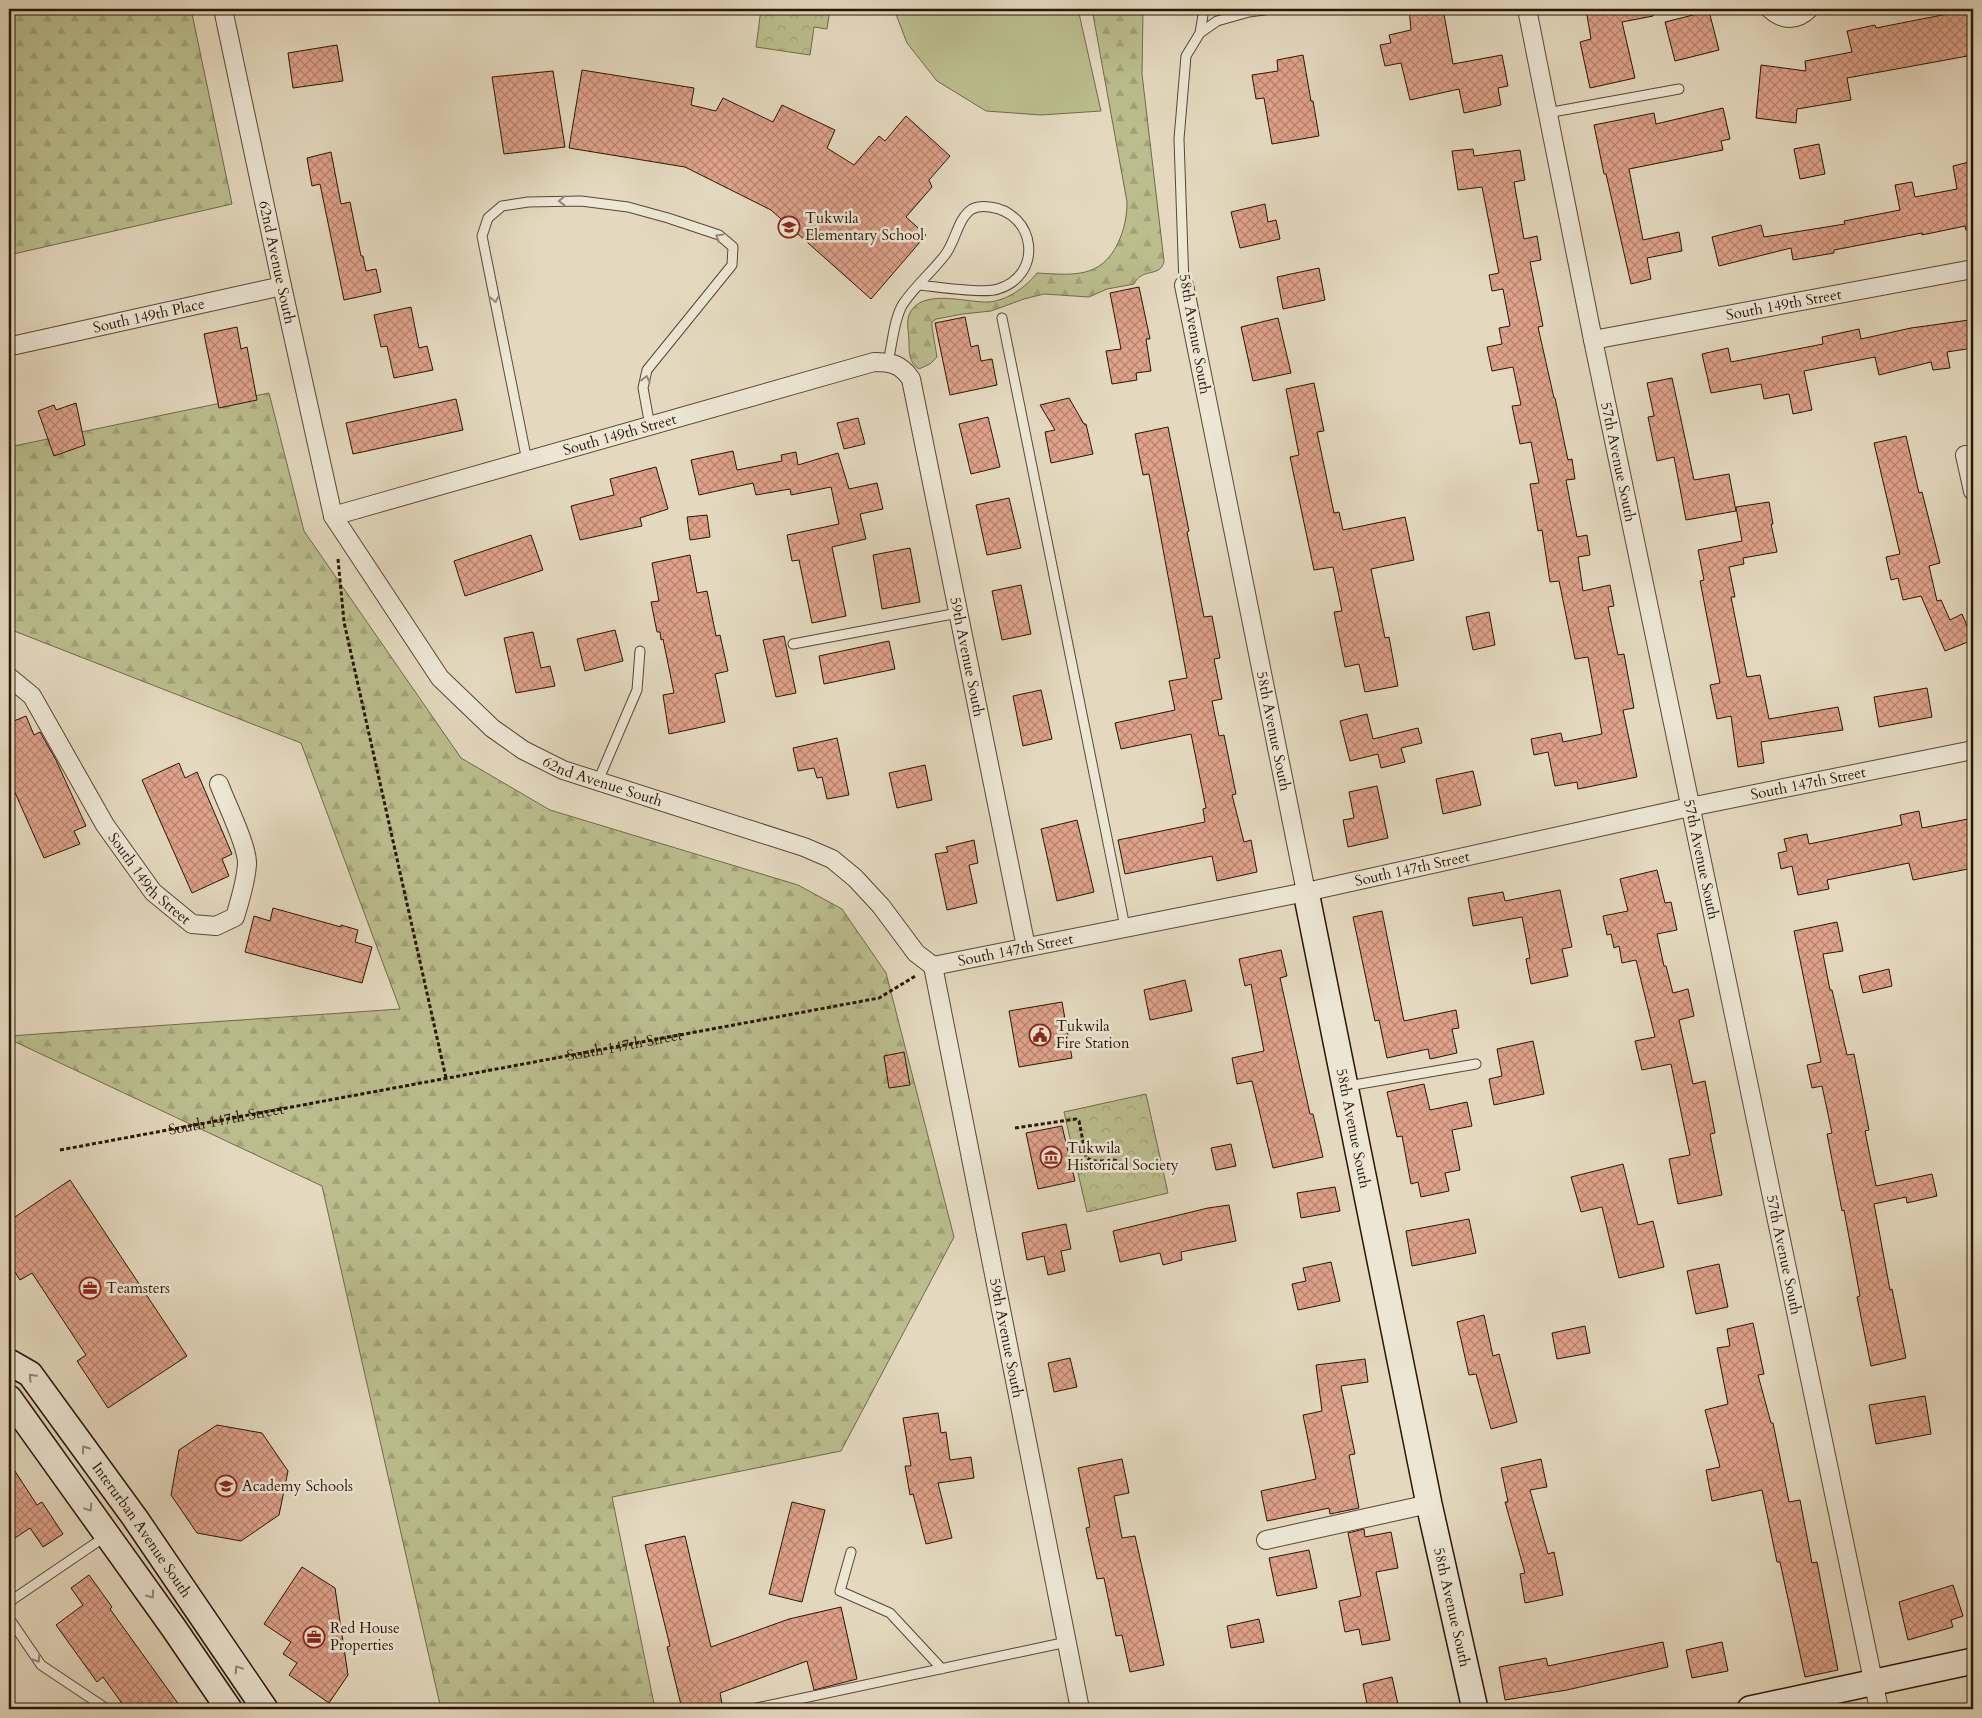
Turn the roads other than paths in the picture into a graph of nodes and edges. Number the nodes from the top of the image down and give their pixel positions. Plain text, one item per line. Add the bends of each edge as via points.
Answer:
1 (223, 9) edge
2 (1204, 9) edge
3 (1272, 9) edge
4 (1526, 9) edge
5 (1770, 9) edge
6 (1809, 9) edge
7 (1200, 33) junction
8 (1679, 89) dead end
9 (1547, 112) junction
10 (1973, 269) edge
11 (919, 285) junction
12 (1184, 285) joint
13 (282, 286) junction
14 (1002, 318) dead end
15 (1593, 340) junction
16 (16, 345) dead end
17 (896, 366) junction
18 (650, 426) junction
19 (1966, 454) dead end
20 (527, 461) junction
21 (1973, 491) edge
22 (334, 516) junction
23 (958, 613) junction
24 (793, 644) dead end
25 (640, 651) dead end
26 (9, 677) edge
27 (1973, 750) edge
28 (598, 781) junction
29 (219, 784) dead end
30 (1690, 807) junction
31 (1306, 892) junction
32 (1125, 927) junction
33 (1026, 947) junction
34 (933, 966) junction
35 (1476, 1064) dead end
36 (1345, 1086) junction
37 (9, 1362) edge
38 (9, 1398) edge
39 (1429, 1504) junction
40 (108, 1535) junction
41 (1266, 1540) dead end
42 (851, 1552) dead end
43 (9, 1602) edge
44 (9, 1618) edge
45 (1067, 1642) junction
46 (1973, 1661) edge
47 (942, 1669) junction
48 (1873, 1682) junction
49 (106, 1709) edge
50 (229, 1709) edge
51 (265, 1709) edge
52 (752, 1709) edge
53 (1080, 1709) edge
54 (1475, 1709) edge
55 (1750, 1709) edge
56 (1879, 1709) edge

1 - 13 street, 62nd Avenue South
2 - 7 lane
3 - 7 lane, 58th Avenue South via 1217,21
4 - 9 street, 57th Avenue South
5 - 6 street via 1785,18 1803,15
7 - 12 lane, 58th Avenue South via 1186,56 1179,139
8 - 9 lane
9 - 15 street, 57th Avenue South
10 - 15 street, South 149th Street
11 - 11 lane via 946,254 964,217 972,209 982,206 999,208 1012,214 1023,227 1030,250 1027,262 1020,275 998,290
11 - 17 lane via 899,314
12 - 31 street, 58th Avenue South
13 - 16 street, South 149th Place
13 - 22 street, 62nd Avenue South
14 - 32 lane
15 - 30 street, 57th Avenue South
17 - 18 street, South 149th Street via 874,362
17 - 23 street, 59th Avenue South via 910,379
18 - 20 street, South 149th Street
18 -> 20 lane via 644,388 647,370 732,266 733,247 719,235 628,208 581,201 502,206 488,218 482,236
19 - 21 street
20 - 22 street, South 149th Street
22 - 28 street, 62nd Avenue South via 440,678 492,728 523,750 563,770
23 - 24 lane
23 - 33 street, 59th Avenue South
25 - 28 lane via 637,690
26 - 29 street, South 149th Street via 32,696 105,825 153,892 192,924 216,926 235,917 244,884 248,862
27 - 30 street, South 147th Street
28 - 34 street, 62nd Avenue South via 832,858 881,906 916,954
30 - 31 street, South 147th Street
30 - 48 street, 57th Avenue South
31 - 32 street, South 147th Street
31 - 36 street, 58th Avenue South
32 - 33 street, South 147th Street
33 - 34 street, South 147th Street
34 - 45 street, 59th Avenue South
35 - 36 lane
36 - 39 street, 58th Avenue South
51 -> 37 street, Interurban Avenue South via 30,1374
38 -> 40 street, Interurban Avenue South
39 - 41 street
39 - 54 street, 58th Avenue South
40 - 43 lane
40 -> 50 street, Interurban Avenue South
42 - 47 lane via 840,1591 890,1613
44 -> 49 lane via 41,1665
45 - 47 lane
45 - 53 street, 59th Avenue South
46 - 48 street
47 - 52 lane
48 - 55 street
48 - 56 street, 57th Avenue South

